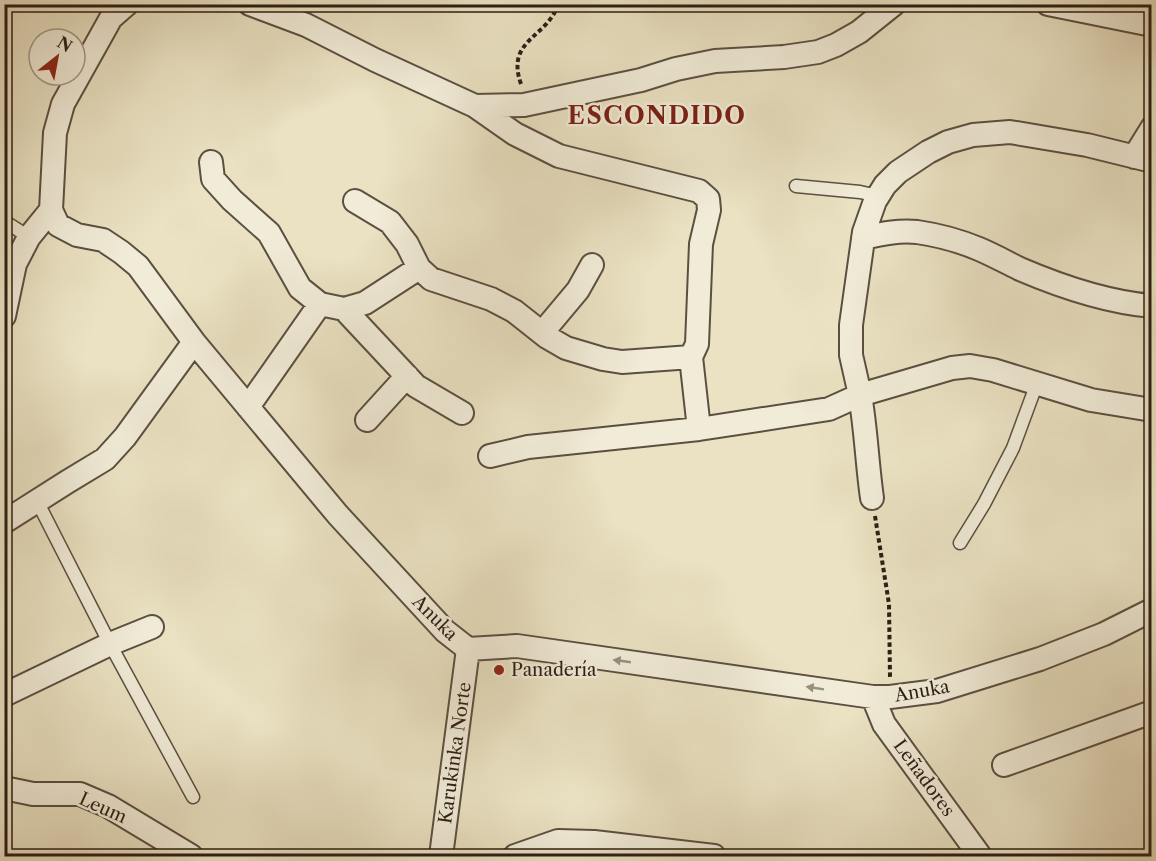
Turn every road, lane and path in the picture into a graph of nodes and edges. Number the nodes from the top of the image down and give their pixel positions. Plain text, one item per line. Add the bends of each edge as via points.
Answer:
1 (127, 4) edge
2 (250, 4) edge
3 (558, 4) edge
4 (894, 4) edge
5 (1048, 4) edge
6 (1152, 25) edge
7 (550, 99) junction
8 (475, 106) junction
9 (1152, 128) edge
10 (1143, 159) edge
11 (211, 162) dead end
12 (796, 186) dead end
13 (878, 196) junction
14 (355, 201) dead end
15 (51, 210) junction
16 (4, 221) edge
17 (29, 237) junction
18 (863, 238) junction
19 (592, 265) dead end
20 (419, 268) junction
21 (320, 304) junction
22 (1152, 306) edge
23 (344, 309) junction
24 (4, 316) edge
25 (542, 333) junction
26 (194, 342) junction
27 (692, 357) junction
28 (407, 376) junction
29 (1037, 383) junction
30 (860, 395) junction
31 (248, 407) junction
32 (1152, 411) edge
33 (462, 413) dead end
34 (367, 420) dead end
35 (699, 429) junction
36 (490, 456) dead end
37 (872, 498) joint
38 (37, 501) junction
39 (4, 522) edge
40 (960, 543) dead end
41 (1152, 609) edge
42 (152, 627) dead end
43 (110, 644) junction
44 (468, 649) junction
45 (4, 695) edge
46 (882, 697) junction
47 (1152, 712) edge
48 (1004, 765) dead end
49 (4, 788) edge
50 (193, 797) dead end
51 (192, 856) edge
52 (441, 856) edge
53 (515, 856) edge
54 (714, 856) edge
55 (980, 856) edge

1 - 15 street via 111,18 63,104 55,133
2 - 8 street via 306,25
3 - 7 path via 555,13 523,46 517,65 520,83 527,92
4 - 7 street via 859,32 818,52 715,61
5 - 6 street
7 - 8 street via 524,105
8 - 27 street via 515,134 559,156 699,191 708,199 701,244 697,344
9 - 10 street
10 - 13 street via 1010,132 973,135 928,152 898,172
11 - 21 street via 213,179 269,233 300,288
12 - 13 lane
13 - 18 street
14 - 20 street via 390,222
15 - 17 street
15 - 26 street, Anuka via 58,225 77,235 103,240 138,266
16 - 17 lane
17 - 24 street via 15,264
18 - 22 street via 916,232 950,239 1065,287
18 - 30 street via 851,325 851,355
19 - 25 street via 578,290
20 - 23 street via 365,303
20 - 25 street via 431,279 514,311
21 - 23 street
21 - 31 street
23 - 28 street
25 - 27 street via 566,348 603,359 622,362
26 - 31 street, Anuka
26 - 38 street via 105,459
27 - 35 street
28 - 33 street via 416,386
28 - 34 street
29 - 30 street via 970,366
29 - 32 street via 1091,400
29 - 40 lane via 1013,448
30 - 35 street via 829,410
30 - 37 street
31 - 44 street, Anuka via 346,523 445,631
35 - 36 street via 528,447
37 - 46 path via 889,604
38 - 39 street
38 - 43 lane
41 - 46 street, Anuka via 1104,634 1040,659 937,690
42 - 43 street
43 - 45 street
43 - 50 lane
46 -> 44 street, Anuka via 517,646
44 - 52 street, Karukinka Norte
46 - 55 street, Leñadores via 884,724
47 - 48 street
49 - 51 street, Leum via 33,794 80,795 108,806
53 - 54 street via 558,841

